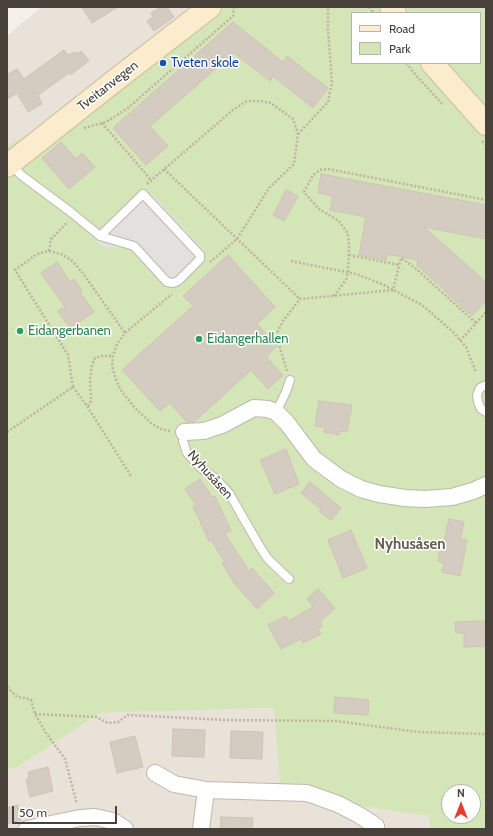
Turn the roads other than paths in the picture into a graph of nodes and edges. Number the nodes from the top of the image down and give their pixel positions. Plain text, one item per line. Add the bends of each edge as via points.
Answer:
1 (210, 7) edge
2 (433, 64) edge
3 (486, 124) edge
4 (9, 165) edge
5 (100, 236) junction
6 (290, 380) road end
7 (486, 385) edge
8 (276, 412) junction
9 (486, 412) edge
10 (184, 432) joint
11 (486, 485) edge
12 (289, 579) dead end
13 (155, 773) dead end
14 (206, 790) junction
15 (376, 826) dead end
16 (28, 829) edge
17 (125, 829) edge
18 (201, 829) edge

1 - 4 main road, Tveitanvegen
2 - 3 main road
4 - 5 lane
5 - 5 lane via 134,246 167,282 175,282 199,261 200,255 143,194
6 - 8 lane
7 - 9 lane via 480,388 477,395 481,409
8 - 10 street, Nyhusåsen via 254,408 222,426 204,431
8 - 11 street via 314,459 341,479 361,489 379,494 425,499 452,497
10 - 12 lane, Nyhusåsen via 183,441 187,453 229,493 264,553
13 - 14 street via 174,784
14 - 15 street via 307,793 338,804
14 - 18 street
16 - 17 street via 80,818 112,821

